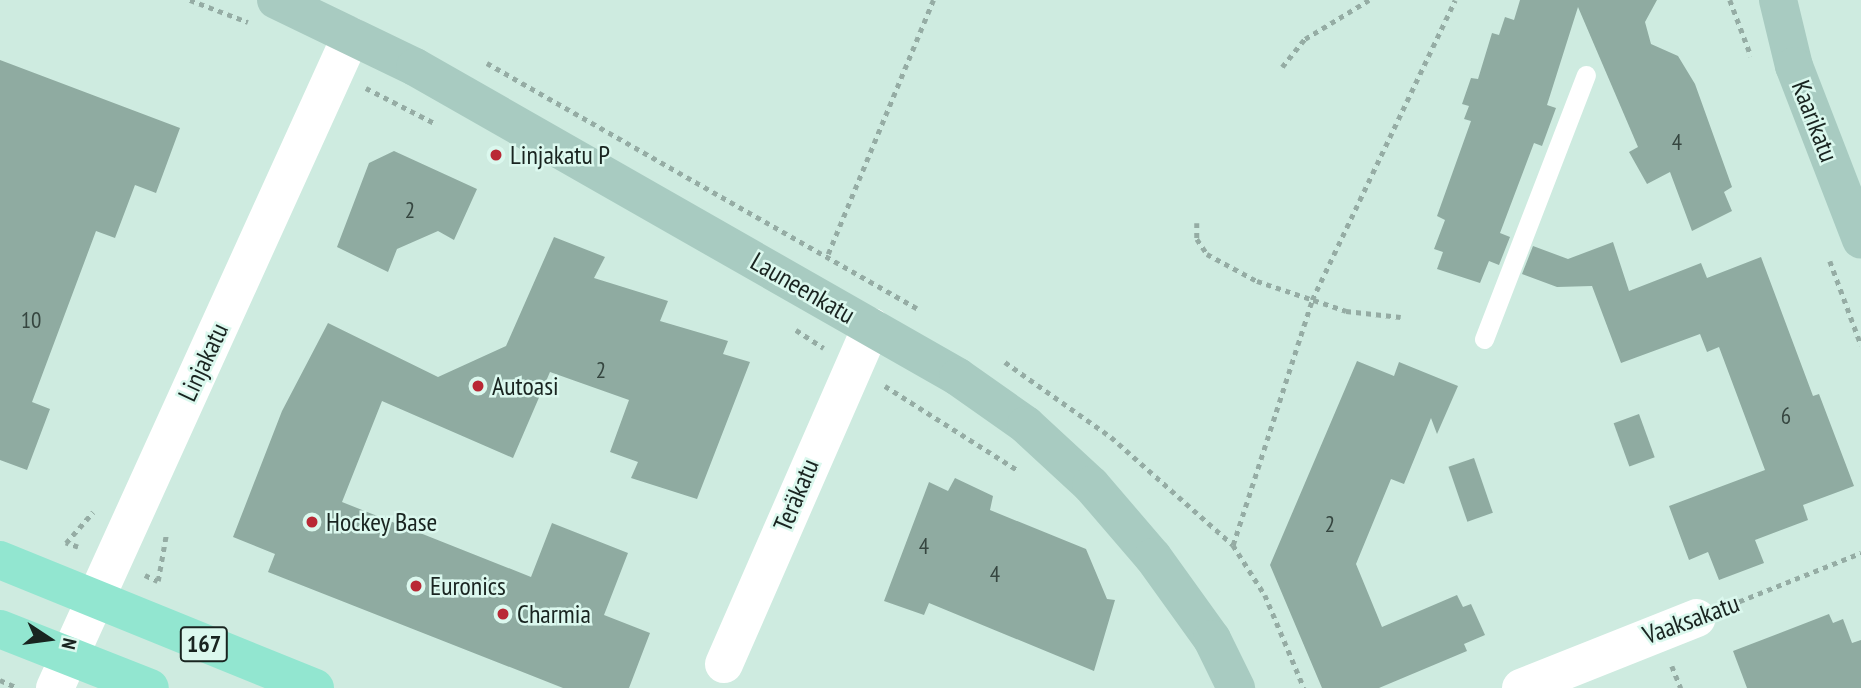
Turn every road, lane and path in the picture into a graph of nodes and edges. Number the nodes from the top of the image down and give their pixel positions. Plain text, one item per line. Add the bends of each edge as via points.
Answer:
1 (190, 0) edge
2 (933, 0) edge
3 (1369, 0) edge
4 (1455, 0) edge
5 (1736, 0) edge
6 (1778, 0) edge
7 (267, 13) edge
8 (1735, 14) dead end
9 (351, 36) junction
10 (1282, 67) dead end
11 (335, 71) junction
12 (1586, 75) dead end
13 (444, 128) dead end
14 (1197, 223) dead end
15 (1861, 240) edge
16 (828, 254) dead end
17 (1312, 300) junction
18 (1401, 317) dead end
19 (789, 326) dead end
20 (871, 327) junction
21 (1484, 339) dead end
22 (852, 365) junction
23 (1032, 480) dead end
24 (1233, 545) dead end
25 (1861, 553) edge
26 (0, 560) edge
27 (94, 600) junction
28 (1697, 618) joint
29 (0, 629) edge
30 (724, 664) dead end
31 (62, 672) edge
32 (0, 680) edge
33 (18, 688) edge
34 (150, 688) edge
35 (315, 688) edge
36 (1236, 688) edge
37 (1521, 688) edge

1 - 7 path
2 - 16 path
3 - 10 path via 1304,39
4 - 17 path
5 - 8 path
6 - 15 street, Kaarikatu via 1794,66
7 - 9 street, Launeenkatu
9 - 11 street, Linjakatu
9 - 20 street, Launeenkatu
11 - 13 path
11 - 27 street, Linjakatu
12 - 21 lane
14 - 17 path via 1197,239 1207,254 1257,281
17 - 18 path via 1346,311
17 - 24 path
19 - 22 path
20 - 22 street, Teräkatu
20 - 36 street, Launeenkatu via 1026,425 1091,485 1205,629
22 - 23 path
22 - 30 street, Teräkatu
25 - 28 path, Vaaksakatu
26 - 27 main road, 167
27 - 31 street, Linjakatu
27 - 35 main road, 167
28 - 37 street, Vaaksakatu
29 - 31 main road, 167
31 - 34 main road, 167
32 - 33 path

